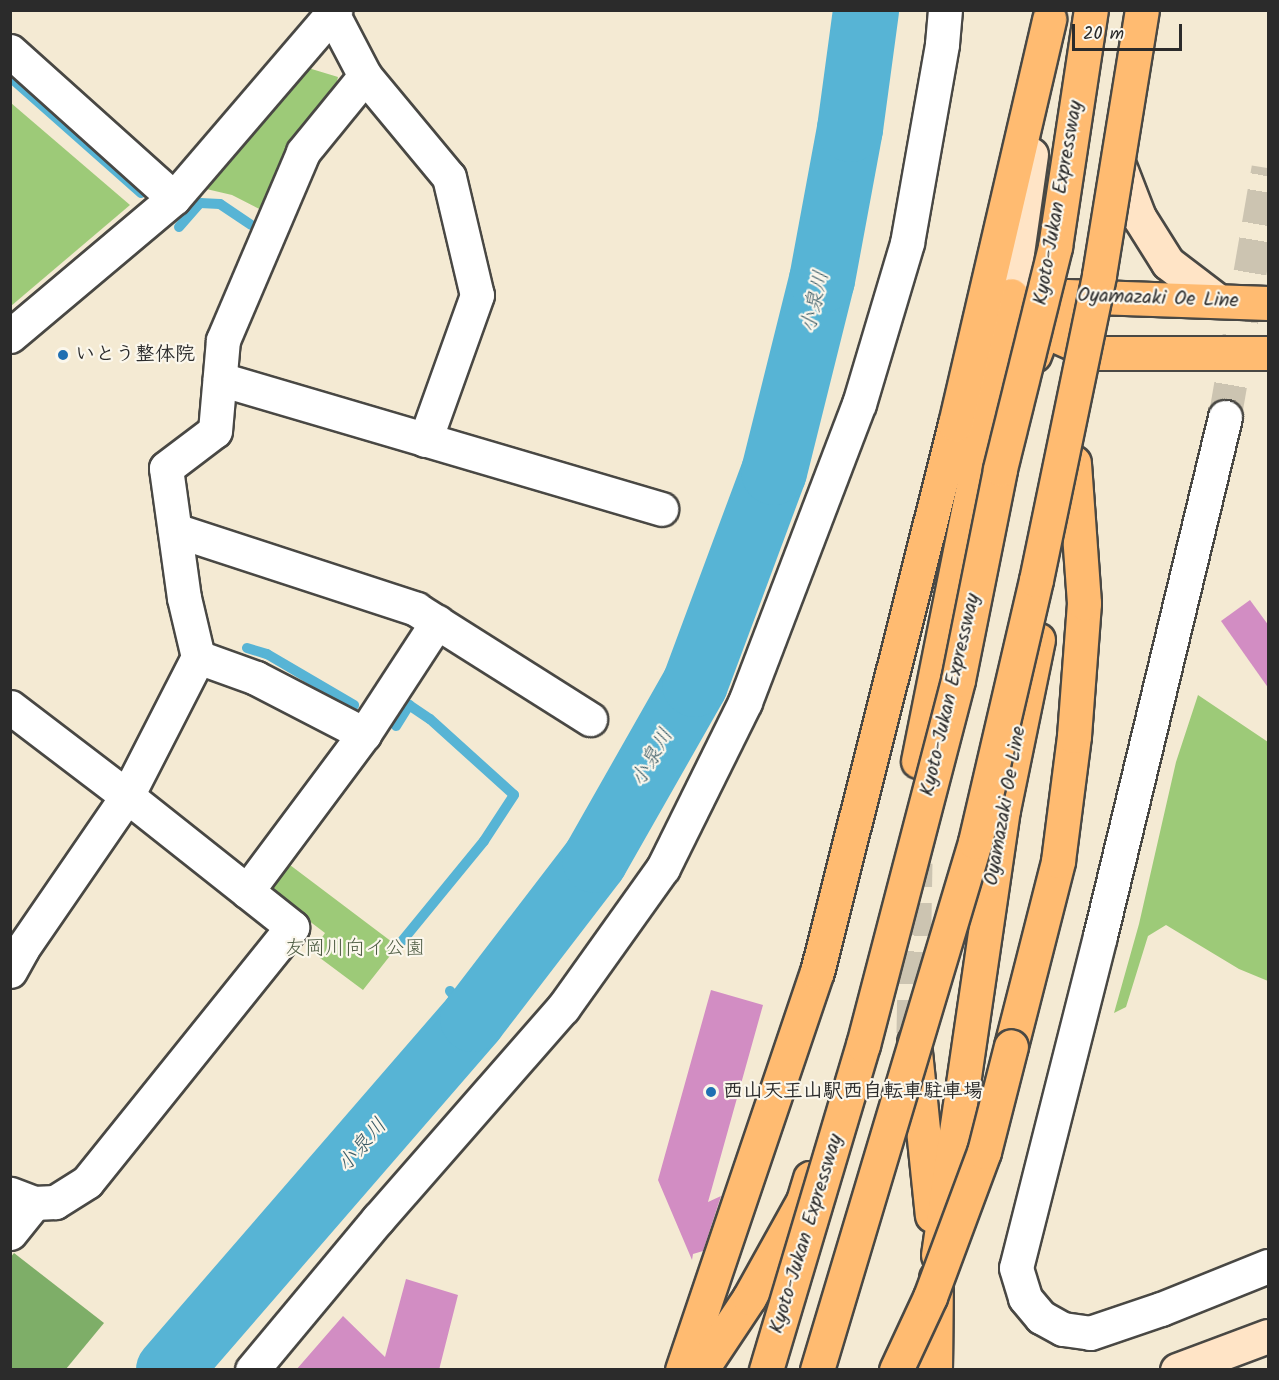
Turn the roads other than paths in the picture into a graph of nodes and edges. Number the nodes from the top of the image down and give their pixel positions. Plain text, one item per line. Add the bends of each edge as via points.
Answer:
1 (945, 10) edge
2 (1091, 10) edge
3 (1142, 10) edge
4 (333, 12) edge
5 (1050, 15) edge
6 (10, 51) edge
7 (365, 76) junction
8 (1120, 168) junction
9 (174, 198) junction
10 (1011, 294) junction
11 (1092, 297) junction
12 (1218, 301) junction
13 (1269, 303) edge
14 (1045, 327) junction
15 (10, 336) edge
16 (1095, 353) junction
17 (1269, 353) edge
18 (220, 379) junction
19 (1226, 417) tunnel mouth
20 (425, 440) junction
21 (1074, 462) junction
22 (661, 509) dead end
23 (175, 530) junction
24 (437, 622) junction
25 (198, 657) junction
26 (10, 707) edge
27 (590, 718) dead end
28 (364, 734) junction
29 (918, 761) dead end
30 (127, 796) junction
31 (247, 891) junction
32 (10, 971) edge
33 (913, 1032) tunnel mouth
34 (22, 1198) edge
35 (10, 1233) edge
36 (937, 1263) junction
37 (1269, 1266) edge
38 (1269, 1336) edge
39 (252, 1370) edge
40 (682, 1370) edge
41 (701, 1370) edge
42 (766, 1370) edge
43 (818, 1370) edge
44 (896, 1370) edge
45 (935, 1370) edge
46 (1177, 1370) edge

1 - 39 street via 907,243 859,404 745,702 663,868 563,1008
2 - 42 main road, Kyoto-Jukan Expressway, bridge via 1055,247 1000,470 958,680 863,1045
3 - 8 street
3 - 43 main road, bridge via 1099,275 1036,580 975,842
4 - 7 street
4 - 9 street
5 - 10 street
5 - 40 main road via 955,424 817,972
6 - 9 street
7 - 18 street via 303,152 223,340
7 - 20 street via 449,177 477,296
8 - 11 street
8 - 12 street via 1139,217 1168,263
9 - 15 street
10 - 11 main road, Oyamazaki Oe Line
10 - 14 main road
10 - 29 main road
11 - 12 main road, Oyamazaki Oe Line
11 - 14 main road via 1053,317
11 - 16 street
12 - 13 main road, Oyamazaki Oe Line
14 - 16 main road
14 - 41 main road via 1035,348 1010,463 803,1201 748,1298
16 - 17 main road
16 - 21 main road, Oyamazaki Oe Line
18 - 20 street
18 - 23 street via 215,431 166,468
19 - 37 street via 1016,1268 1025,1298 1041,1317 1063,1329 1090,1333
20 - 22 street
21 - 36 main road, Oyamazaki Oe Line via 1003,810
21 - 44 main road, bridge via 1084,603 1074,736 1058,861 984,1152 930,1297
23 - 24 street via 416,609
23 - 25 street via 184,598
24 - 27 street
24 - 28 street
25 - 28 street via 256,678
25 - 30 street
26 - 30 street
28 - 31 street
30 - 31 street
30 - 32 street
31 - 34 street via 292,927 87,1182 54,1202
33 - 36 main road, Oyamazaki Oe Line
34 - 35 street
36 - 45 main road, Oyamazaki Oe Line
38 - 46 street

